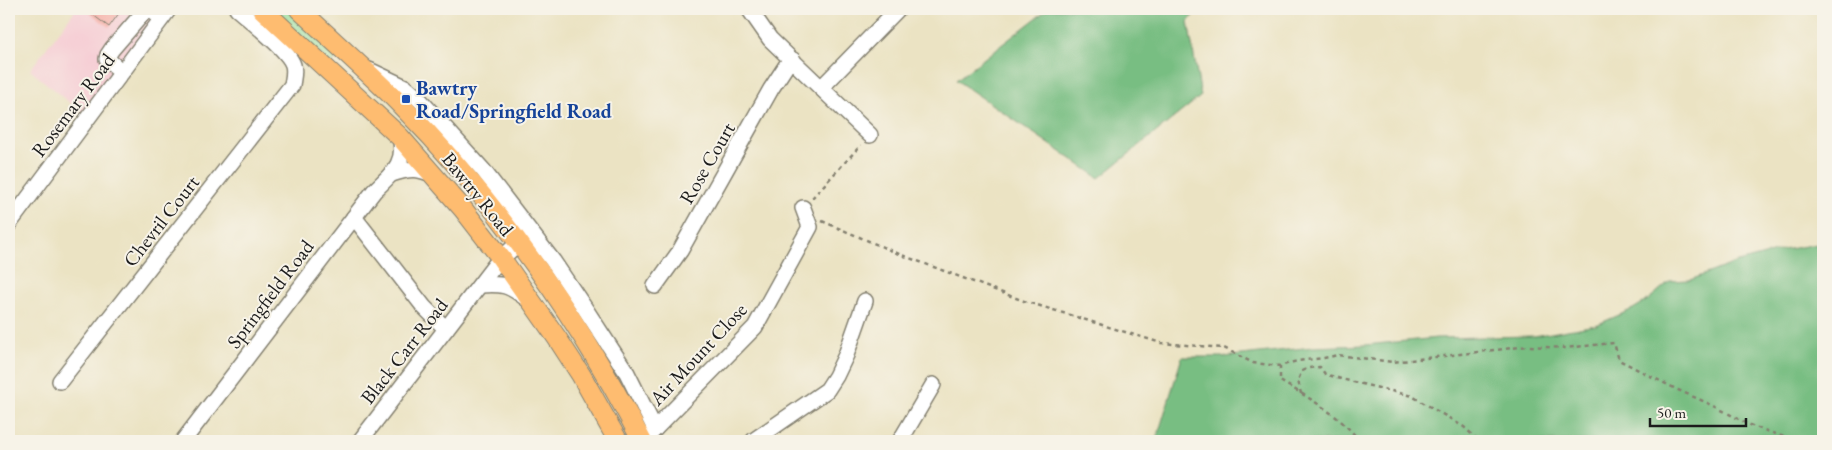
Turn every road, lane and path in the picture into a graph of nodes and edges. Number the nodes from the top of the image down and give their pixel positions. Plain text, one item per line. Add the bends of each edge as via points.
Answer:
1 (237, 9) edge
2 (262, 9) edge
3 (749, 9) edge
4 (898, 9) edge
5 (303, 10) edge
6 (166, 13) edge
7 (792, 60) junction
8 (360, 66) junction
9 (122, 72) junction
10 (820, 88) junction
11 (870, 135) joint
12 (400, 137) junction
13 (392, 174) junction
14 (434, 176) junction
15 (802, 208) joint
16 (354, 217) junction
17 (9, 224) edge
18 (810, 227) junction
19 (518, 243) junction
20 (501, 258) junction
21 (543, 277) junction
22 (480, 285) junction
23 (655, 286) dead end
24 (528, 297) junction
25 (866, 301) dead end
26 (446, 329) junction
27 (1280, 366) junction
28 (60, 382) dead end
29 (933, 385) dead end
30 (1301, 394) junction
31 (645, 438) edge
32 (183, 441) edge
33 (360, 441) edge
34 (618, 441) edge
35 (753, 441) edge
36 (900, 441) edge
37 (1359, 441) edge
38 (1479, 441) edge
39 (1796, 441) edge

1 - 28 street, Chevril Court via 287,54 293,64 292,85
2 - 12 main road, Bawtry Road
3 - 7 street via 770,39
4 - 10 street
5 - 8 main road, Bawtry Road
6 - 9 street, Rosemary Road
6 - 9 street via 144,12 112,49 107,60
7 - 10 street
7 - 23 street, Rose Court via 771,89 680,251
8 - 19 main road, Bawtry Road via 439,146
8 - 31 street, Bawtry Road via 405,87 420,100 483,170 553,261 627,374
9 - 17 street, Rosemary Road
10 - 11 street
11 - 15 path
12 - 13 street, Springfield Road via 401,159
12 - 14 main road, Bawtry Road
13 - 14 street via 417,169
13 - 16 street, Springfield Road
14 - 20 main road, Bawtry Road
15 - 18 street
16 - 26 street via 424,307
16 - 32 street, Springfield Road
18 - 27 path via 822,220 899,254 1024,301 1162,343 1224,348 1253,363
18 - 31 street, Air Mount Close via 755,327
19 - 20 street, Black Carr Road
19 - 21 main road, Bawtry Road
20 - 22 street, Black Carr Road
20 - 24 main road, Bawtry Road
21 - 24 main road
21 - 31 main road, Bawtry Road
22 - 24 street via 499,283
22 - 26 street, Black Carr Road
24 - 34 main road, Bawtry Road via 581,374
25 - 35 street via 846,355 827,390
26 - 33 street, Black Carr Road
27 - 30 path via 1280,381
27 - 39 path via 1338,354 1393,362 1529,346 1565,348 1614,343 1619,360 1641,372 1752,426
29 - 36 street
30 - 37 path via 1322,407
30 - 38 path via 1298,380 1302,371 1320,367 1325,374 1412,396 1464,427

